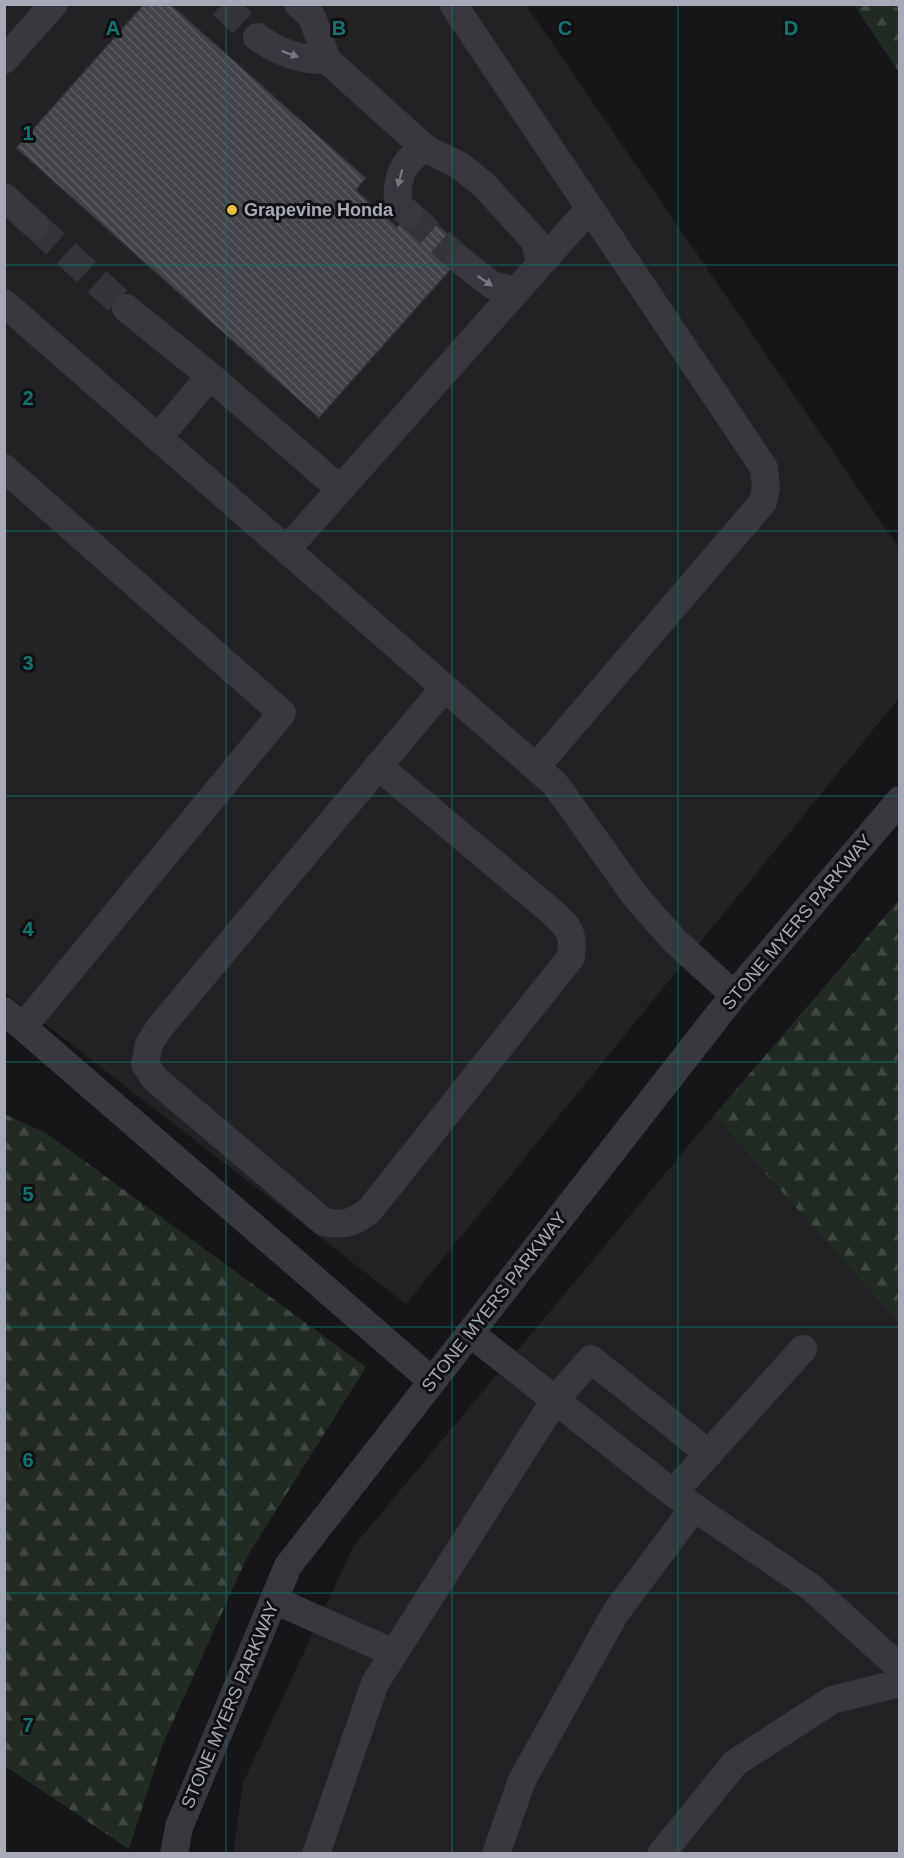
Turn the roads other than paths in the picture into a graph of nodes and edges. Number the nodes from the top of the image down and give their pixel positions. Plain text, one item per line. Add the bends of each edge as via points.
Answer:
1 (54, 4) edge
2 (298, 4) edge
3 (453, 4) edge
4 (258, 37) tunnel mouth
5 (4, 60) edge
6 (327, 60) junction
7 (426, 149) junction
8 (4, 197) edge
9 (590, 208) junction
10 (409, 214) tunnel mouth
11 (35, 225) tunnel mouth
12 (460, 260) tunnel mouth
13 (540, 264) junction
14 (516, 291) junction
15 (4, 303) edge
16 (126, 308) tunnel mouth
17 (210, 376) junction
18 (159, 437) junction
19 (4, 468) edge
20 (340, 489) junction
21 (288, 548) junction
22 (444, 688) junction
23 (378, 766) junction
24 (536, 767) junction
25 (900, 800) edge
26 (734, 995) junction
27 (14, 1019) edge
28 (470, 1333) junction
29 (803, 1349) dead end
30 (432, 1382) junction
31 (555, 1400) junction
32 (709, 1454) junction
33 (683, 1501) junction
34 (274, 1600) junction
35 (394, 1653) junction
36 (900, 1668) edge
37 (900, 1683) edge
38 (174, 1854) edge
39 (315, 1854) edge
40 (496, 1854) edge
41 (661, 1854) edge

1 - 5 street
2 - 6 street via 312,17
3 - 9 street
4 -> 6 street via 290,54
6 - 7 street
7 -> 10 street via 414,154 401,171 398,204
7 - 13 street via 459,165 484,185 535,241
8 - 11 street
9 - 13 street
9 - 24 street via 764,468 766,487 763,502
12 -> 14 street via 492,285
13 - 14 street
14 - 20 street
15 - 18 street
16 - 17 street
17 - 18 street
17 - 20 street
18 - 21 street
19 - 27 street via 282,713
20 - 21 street
21 - 22 street
22 - 23 street
22 - 24 street
23 - 23 street via 160,1027 149,1044 145,1064 155,1079 324,1222 335,1224 351,1225 369,1211 571,957 573,937 551,911
24 - 26 street via 555,784 651,914
25 - 26 street, STONE MYERS PARKWAY
26 - 28 street, STONE MYERS PARKWAY
27 - 30 street
28 - 30 street, STONE MYERS PARKWAY
28 - 31 street
29 - 32 street
30 - 34 street, STONE MYERS PARKWAY via 288,1566
31 - 32 street via 591,1359
31 - 33 street
31 - 35 street
32 - 33 street
33 - 36 street via 812,1588
33 - 40 street via 522,1780
34 - 35 street
34 - 38 street, STONE MYERS PARKWAY via 179,1827
35 - 39 street via 375,1683
37 - 41 street via 832,1700 735,1762

